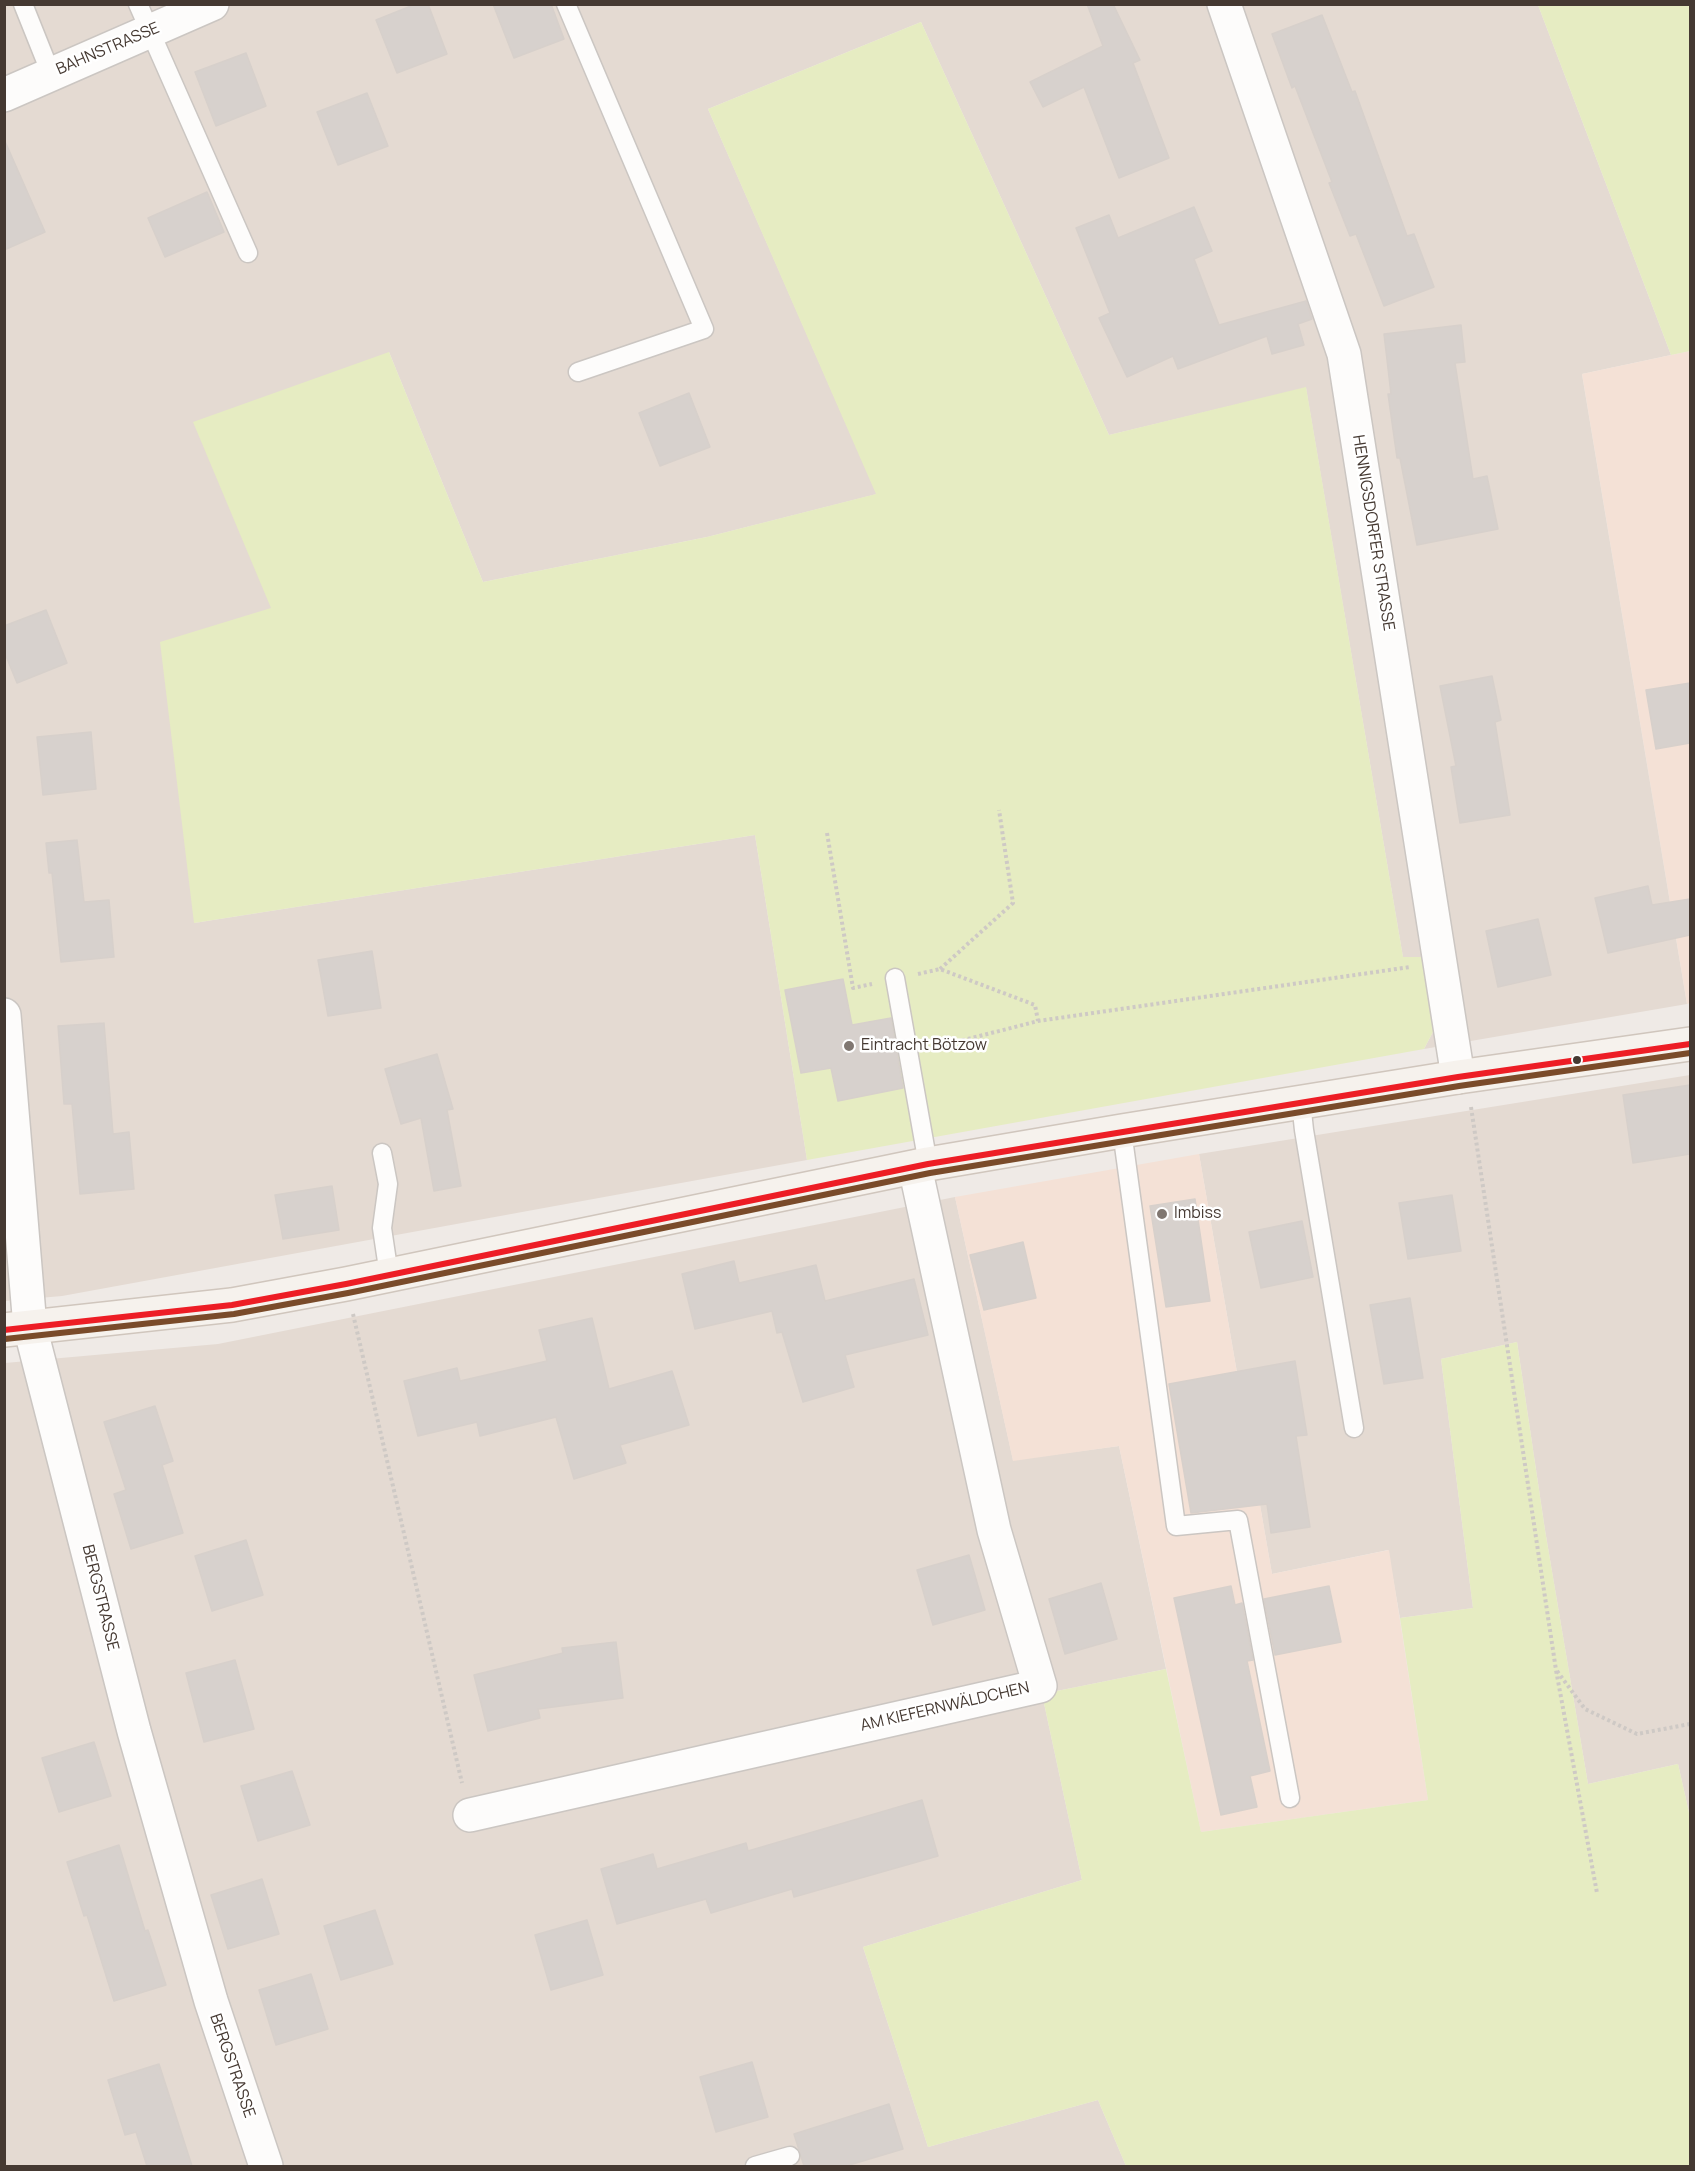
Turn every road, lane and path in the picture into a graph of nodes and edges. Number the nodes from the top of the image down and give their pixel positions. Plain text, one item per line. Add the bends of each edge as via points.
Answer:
1 (23, 4) edge
2 (212, 4) edge
3 (566, 4) edge
4 (1224, 4) edge
5 (144, 18) edge
6 (51, 74) junction
7 (4, 95) edge
8 (248, 253) dead end
9 (578, 372) dead end
10 (999, 810) dead end
11 (1440, 962) junction
12 (940, 969) dead end
13 (895, 978) dead end
14 (4, 1016) edge
15 (1690, 1044) edge
16 (909, 1055) junction
17 (1462, 1077) junction
18 (1301, 1102) junction
19 (1122, 1131) junction
20 (382, 1153) dead end
21 (922, 1166) junction
22 (389, 1275) junction
23 (346, 1284) junction
24 (17, 1329) edge
25 (1354, 1428) dead end
26 (1556, 1670) junction
27 (1690, 1724) edge
28 (1290, 1798) dead end
29 (470, 1815) joint
30 (1597, 1893) dead end
31 (790, 2156) dead end
32 (266, 2166) edge
33 (755, 2166) edge

1 - 6 lane
2 - 5 street, BAHNSTRASSE
3 - 9 lane via 704,328
4 - 11 street, HENNIGSDORFER STRASSE via 1344,354
5 - 6 street, BAHNSTRASSE
5 - 8 lane
6 - 7 street, BAHNSTRASSE
10 - 12 path via 1013,903
11 - 16 path via 1038,1021
11 - 17 street, HENNIGSDORFER STRASSE
13 - 16 lane
14 - 24 street, BERGSTRASSE
15 - 17 main road
16 - 21 lane
17 - 18 main road
17 - 26 path
18 - 19 main road
18 - 25 lane
19 - 21 main road
19 - 28 lane via 1176,1526 1238,1520
20 - 22 lane via 388,1184 382,1228
21 - 22 main road
21 - 29 street, AM KIEFERNWÄLDCHEN via 994,1530 1040,1686
22 - 23 main road
23 - 24 main road via 232,1305
23 - 29 path
24 - 32 street, BERGSTRASSE via 211,2001
26 - 27 path via 1585,1709 1637,1734
26 - 30 path
31 - 33 lane

